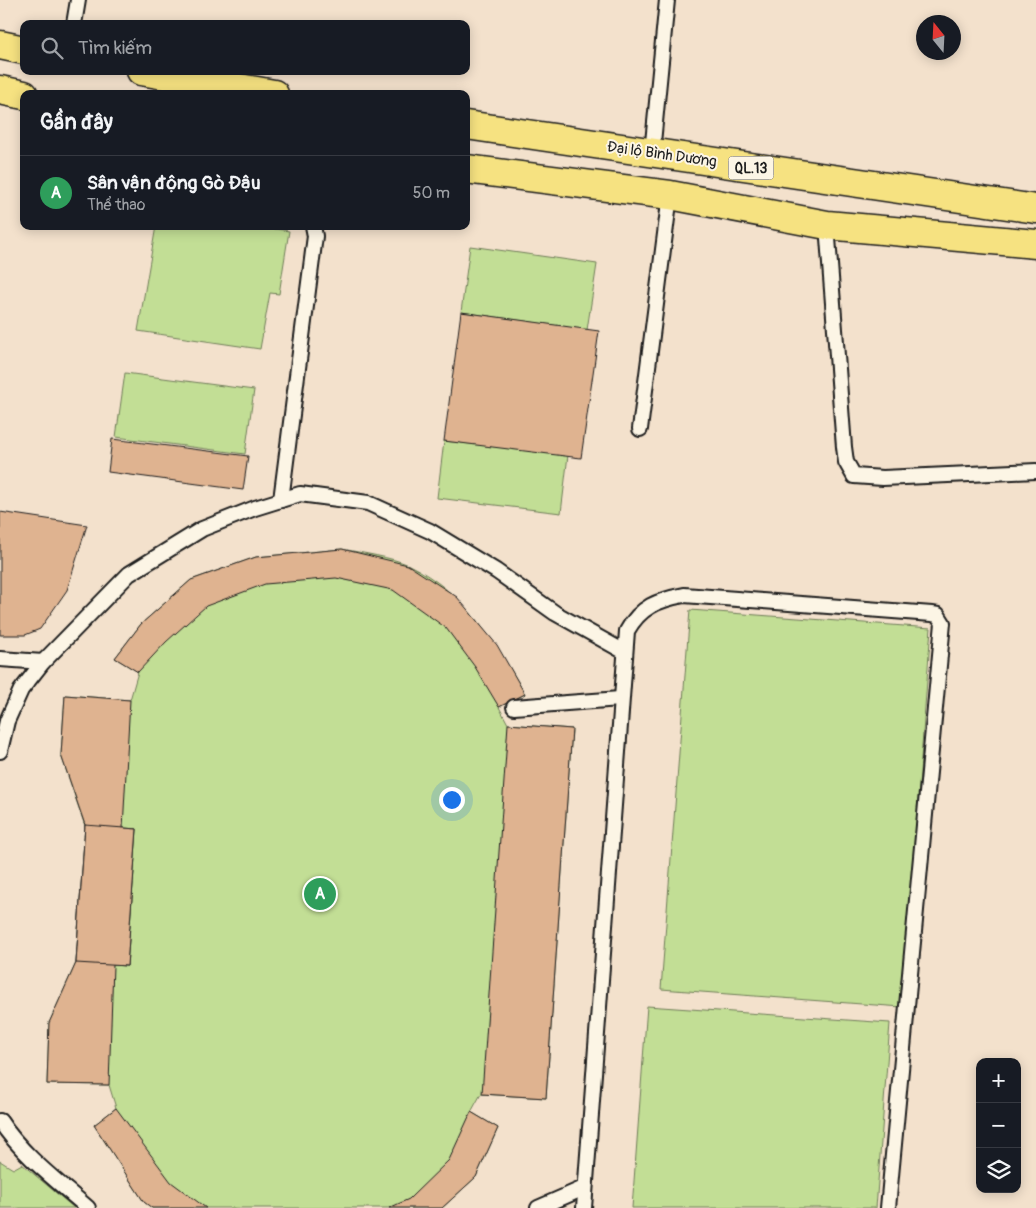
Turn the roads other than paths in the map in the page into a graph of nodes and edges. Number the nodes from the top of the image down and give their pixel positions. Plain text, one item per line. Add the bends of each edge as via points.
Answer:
1 (78, 0) edge
2 (667, 0) edge
3 (75, 20) edge
4 (0, 45) edge
5 (20, 49) edge
6 (164, 75) edge
7 (0, 90) edge
8 (251, 90) edge
9 (20, 93) edge
10 (470, 126) edge
11 (652, 153) junction
12 (470, 170) edge
13 (670, 196) junction
14 (1036, 209) edge
15 (827, 225) junction
16 (313, 230) edge
17 (1036, 244) edge
18 (640, 429) dead end
19 (1036, 470) edge
20 (281, 500) junction
21 (623, 651) junction
22 (0, 659) edge
23 (43, 662) junction
24 (620, 699) junction
25 (514, 707) dead end
26 (0, 751) edge
27 (0, 1121) edge
28 (584, 1188) junction
29 (88, 1208) edge
30 (538, 1208) edge
31 (584, 1208) edge
32 (888, 1208) edge

1 - 3 lane
2 - 11 lane
4 - 5 highway
6 - 8 highway
7 - 9 highway
10 - 11 highway, Đại lộ Bình Dương / QL.13
11 - 14 highway, Đại lộ Bình Dương / QL.13
12 - 13 highway
13 - 15 highway
13 - 18 lane
15 - 17 highway
15 - 19 lane via 844,447 846,462 854,476 882,478
16 - 20 lane
20 - 21 lane via 300,494 368,503 459,547 555,612
20 - 23 lane via 202,529 129,574
21 - 24 lane
21 - 32 lane via 626,631 642,610 666,599 684,596 932,614 941,618 942,640
22 - 23 lane
23 - 26 lane via 21,690 7,721
24 - 25 lane
24 - 28 lane
27 - 29 lane via 10,1136 44,1170
28 - 30 lane
28 - 31 lane

